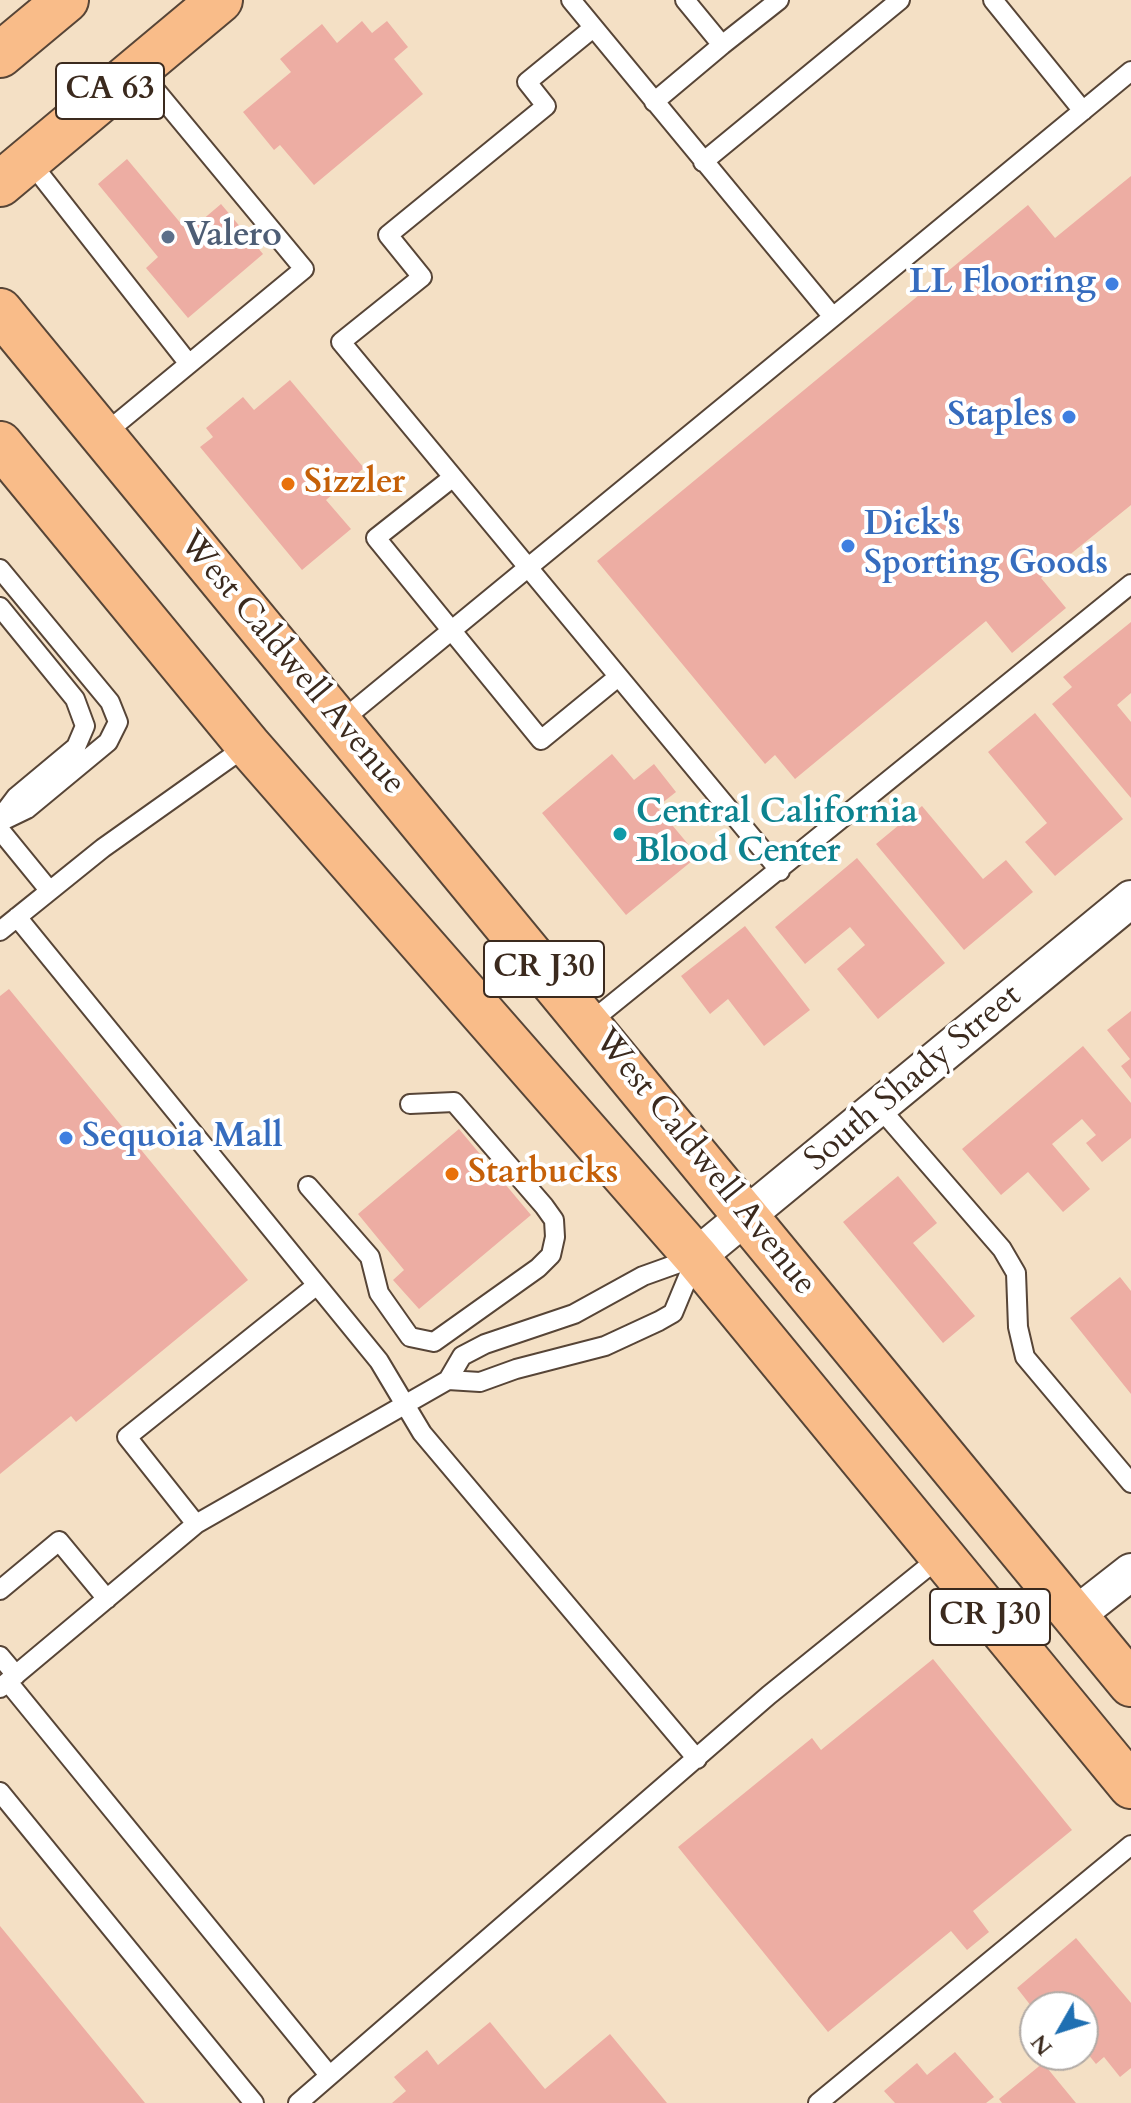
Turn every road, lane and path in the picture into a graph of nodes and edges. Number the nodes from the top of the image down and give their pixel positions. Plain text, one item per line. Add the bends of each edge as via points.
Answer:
1 (66, 0) edge
2 (220, 0) edge
3 (571, 0) edge
4 (685, 0) edge
5 (779, 0) edge
6 (900, 0) edge
7 (993, 0) edge
8 (593, 28) junction
9 (722, 45) junction
10 (0, 55) edge
11 (137, 68) junction
12 (1131, 71) edge
13 (654, 102) junction
14 (1083, 111) junction
15 (703, 162) junction
16 (14, 172) edge
17 (0, 311) edge
18 (833, 317) junction
19 (189, 364) junction
20 (103, 435) junction
21 (0, 444) edge
22 (452, 478) junction
23 (0, 569) edge
24 (529, 569) junction
25 (1131, 584) edge
26 (0, 607) edge
27 (452, 632) junction
28 (618, 677) junction
29 (340, 722) junction
30 (248, 745) junction
31 (0, 820) edge
32 (0, 830) edge
33 (780, 871) junction
34 (49, 890) junction
35 (1131, 899) edge
36 (17, 917) junction
37 (0, 931) edge
38 (589, 1023) junction
39 (410, 1104) dead end
40 (879, 1107) junction
41 (308, 1186) dead end
42 (749, 1216) junction
43 (696, 1257) junction
44 (317, 1285) junction
45 (448, 1380) junction
46 (405, 1403) junction
47 (1131, 1483) edge
48 (196, 1524) junction
49 (940, 1557) junction
50 (1131, 1572) edge
51 (0, 1590) edge
52 (107, 1599) junction
53 (1076, 1615) junction
54 (0, 1656) edge
55 (8, 1682) edge
56 (1131, 1684) edge
57 (1084, 1729) junction
58 (697, 1759) junction
59 (1131, 1760) edge
60 (1131, 1786) edge
61 (0, 1792) edge
62 (1131, 1845) edge
63 (329, 2075) junction
64 (254, 2103) edge
65 (298, 2103) edge
66 (818, 2103) edge

1 - 10 main road, CA 63
2 - 11 main road, CA 63
3 - 8 lane
4 - 9 lane
5 - 9 lane
6 - 15 lane
7 - 14 lane
8 - 13 lane
8 - 22 lane via 527,82 546,106 388,235 422,277 341,342
9 - 13 lane
11 - 16 main road, CA 63
11 - 19 lane via 304,269
12 - 14 lane
13 - 15 lane
14 - 18 lane
15 - 18 lane
16 - 19 lane
17 - 20 main road, West Caldwell Avenue / CR J30
18 - 24 lane
19 - 20 lane
20 - 29 main road, West Caldwell Avenue / CR J30
21 - 30 main road, West Caldwell Avenue / CR J30
22 - 24 lane
22 - 27 lane via 376,538
23 - 31 lane via 110,702 118,722 108,742 27,809
24 - 27 lane
24 - 28 lane
25 - 33 lane
26 - 31 lane via 75,699 85,726 76,747 16,797
27 - 28 lane via 541,740
27 - 29 lane
28 - 33 lane
29 - 38 main road, West Caldwell Avenue / CR J30
30 - 34 lane
30 - 43 main road, West Caldwell Avenue / CR J30
32 - 34 lane
33 - 38 lane
34 - 36 lane
35 - 40 street, South Shady Street
36 - 37 lane
36 - 44 lane
38 - 42 main road, West Caldwell Avenue / CR J30
39 - 41 lane via 454,1102 544,1206 554,1220 555,1237 551,1255 538,1268 434,1342 410,1337 379,1293 370,1257
40 - 42 street, South Shady Street
40 - 47 lane via 1002,1249 1016,1273 1025,1357
42 - 43 street, South Shady Street
42 - 53 main road, West Caldwell Avenue / CR J30
43 - 45 lane via 643,1276 574,1314 485,1344 462,1356
43 - 45 lane via 673,1313 633,1334 480,1382
43 - 49 main road, West Caldwell Avenue / CR J30
44 - 46 lane via 379,1361
44 - 48 lane via 127,1437
45 - 46 lane
46 - 48 lane
46 - 58 lane via 422,1433
48 - 52 lane
49 - 57 main road, West Caldwell Avenue / CR J30
49 - 58 lane
50 - 53 street
51 - 52 lane via 59,1541
52 - 55 lane
53 - 56 main road, West Caldwell Avenue / CR J30
54 - 55 lane
55 - 63 lane
57 - 59 main road
57 - 60 main road, West Caldwell Avenue / CR J30
58 - 63 lane
61 - 64 lane
62 - 66 lane
63 - 65 lane

